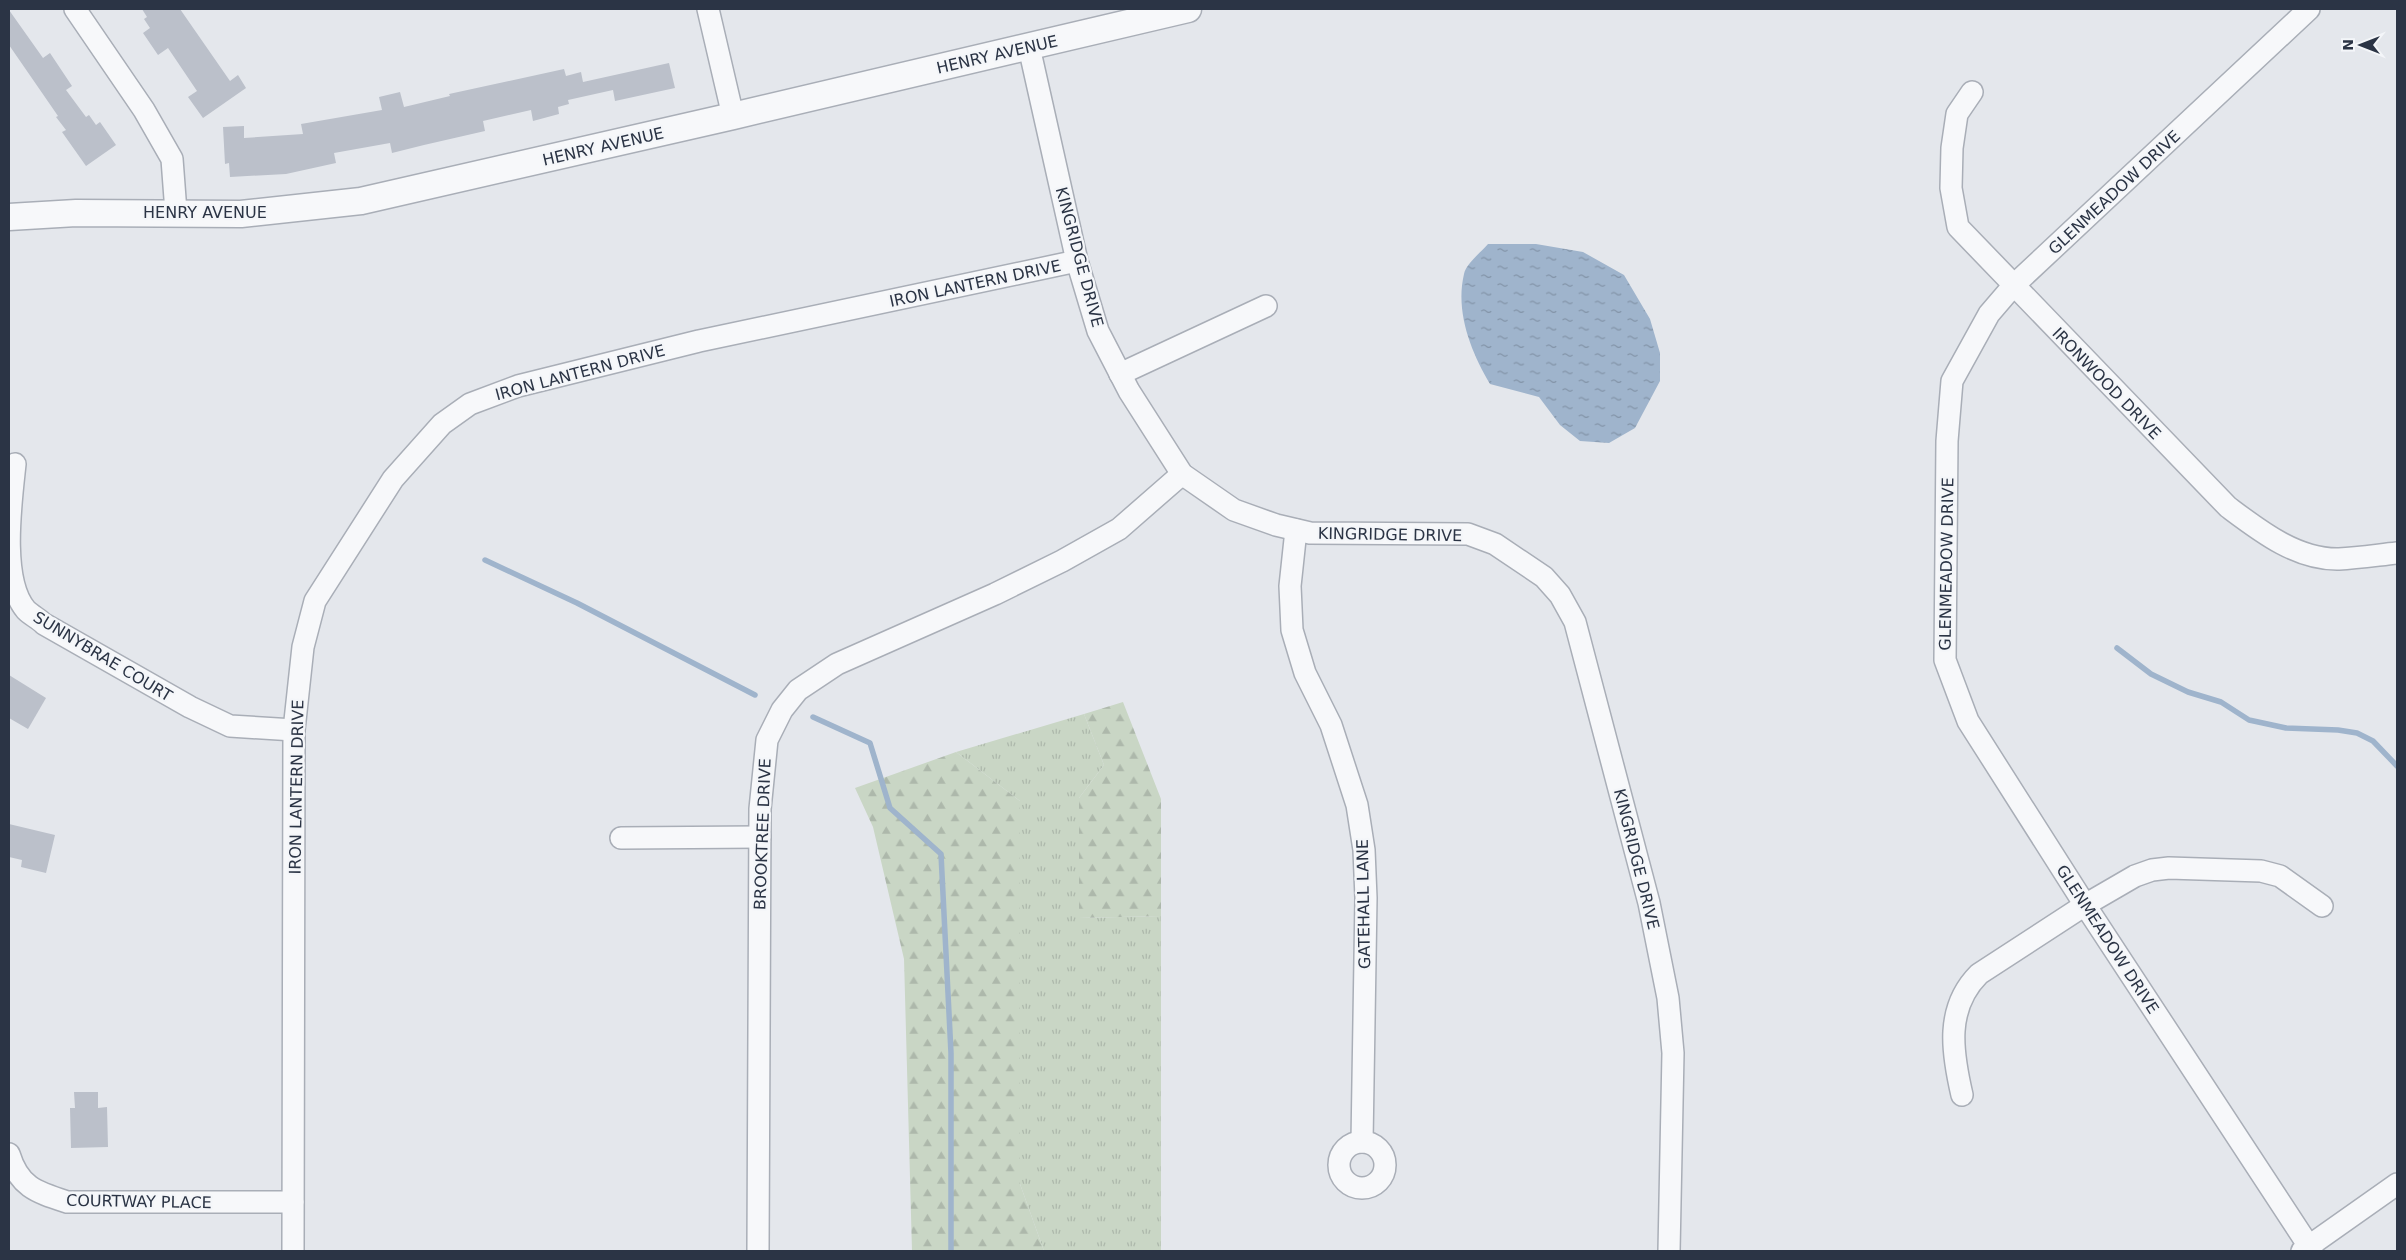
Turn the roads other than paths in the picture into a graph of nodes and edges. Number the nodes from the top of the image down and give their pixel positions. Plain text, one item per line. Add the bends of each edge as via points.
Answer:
1 (75, 9) edge
2 (708, 9) edge
3 (1188, 9) edge
4 (2309, 9) edge
5 (1028, 47) junction
6 (1972, 92) dead end
7 (734, 116) junction
8 (176, 212) junction
9 (9, 217) edge
10 (1077, 261) junction
11 (2013, 286) junction
12 (1266, 306) dead end
13 (1120, 374) junction
14 (14, 464) dead end
15 (1182, 474) junction
16 (1296, 530) junction
17 (2397, 553) edge
18 (294, 730) junction
19 (760, 837) junction
20 (621, 838) dead end
21 (2085, 905) junction
22 (2322, 906) dead end
23 (1962, 1096) dead end
24 (1362, 1142) dead end
25 (9, 1154) edge
26 (2397, 1184) edge
27 (293, 1202) junction
28 (2307, 1250) edge
29 (293, 1251) edge
30 (758, 1251) edge
31 (1669, 1251) edge

1 - 8 street via 144,110 172,159
2 - 7 street
3 - 5 street, HENRY AVENUE
4 - 11 street, GLENMEADOW DRIVE
5 - 7 street, HENRY AVENUE
5 - 10 street, KINGRIDGE DRIVE
6 - 11 street, IRONWOOD DRIVE via 1957,114 1952,148 1951,188 1958,227
7 - 8 street, HENRY AVENUE via 361,201 241,214
8 - 9 street, HENRY AVENUE via 76,212
10 - 13 street, KINGRIDGE DRIVE via 1098,331
10 - 18 street, IRON LANTERN DRIVE via 699,341 518,386 470,404 442,424 393,479 315,601 303,647
11 - 17 street, IRONWOOD DRIVE via 2228,508 2274,540 2306,553 2337,559
11 - 21 street, GLENMEADOW DRIVE via 1989,314 1952,381 1945,660 1968,721
12 - 13 street
13 - 15 street, KINGRIDGE DRIVE
14 - 18 street, SUNNYBRAE COURT via 10,577 25,609 53,629 190,707 230,726
15 - 16 street, KINGRIDGE DRIVE via 1234,510 1256,520
15 - 19 street, BROOKTREE DRIVE via 1119,529 995,594 837,664 798,690 782,710 767,740
16 - 24 street, GATEHALL LANE via 1290,586 1292,630 1305,673 1331,725 1357,805 1364,850
16 - 31 street, KINGRIDGE DRIVE via 1310,533 1468,534 1495,544 1544,577 1560,595 1575,622 1649,903 1668,998 1673,1054
18 - 27 street, IRON LANTERN DRIVE
19 - 20 street
19 - 30 street, BROOKTREE DRIVE
21 - 22 street via 2135,876 2169,868 2261,871 2280,876
21 - 23 street via 1980,974 1968,986 1959,1002 1953,1055
21 - 28 street, GLENMEADOW DRIVE
25 - 27 street, COURTWAY PLACE via 14,1169 34,1192 67,1202
26 - 28 street
27 - 29 street, IRON LANTERN DRIVE

